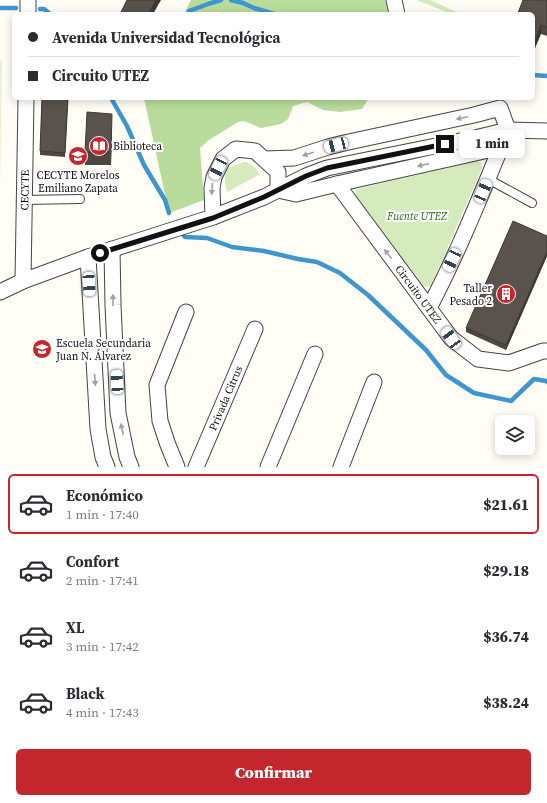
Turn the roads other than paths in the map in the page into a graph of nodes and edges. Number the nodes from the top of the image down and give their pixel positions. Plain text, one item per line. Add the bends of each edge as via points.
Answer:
1 (28, 0) edge
2 (394, 0) edge
3 (28, 12) edge
4 (397, 12) edge
5 (26, 100) edge
6 (508, 130) junction
7 (547, 131) edge
8 (502, 147) junction
9 (265, 159) junction
10 (488, 179) junction
11 (337, 184) junction
12 (278, 190) junction
13 (80, 199) dead end
14 (24, 200) junction
15 (532, 203) dead end
16 (213, 218) junction
17 (112, 250) junction
18 (88, 257) junction
19 (23, 281) junction
20 (0, 292) edge
21 (429, 308) junction
22 (186, 312) dead end
23 (255, 329) dead end
24 (547, 351) edge
25 (315, 354) dead end
26 (374, 382) dead end
27 (107, 467) edge
28 (131, 467) edge
29 (177, 467) edge
30 (196, 467) edge
31 (268, 467) edge
32 (341, 467) edge

1 - 3 street
2 - 4 street
5 - 14 street, CECYTE
6 - 7 street
6 - 8 street
6 -> 9 street via 500,108 344,143 294,158
6 - 12 street via 327,168
8 - 10 street
8 -> 11 street
9 - 12 street via 278,172
9 -> 16 street via 254,151 236,149 223,159 214,177 212,188
10 - 15 lane
10 - 21 street
11 - 12 street via 296,194
21 -> 11 street, Circuito UTEZ
12 - 16 street
13 - 14 lane
14 - 19 street, CECYTE
16 - 17 street
17 - 18 street
28 -> 17 street via 118,413
18 - 19 street
18 -> 27 street via 98,429
19 - 20 street
21 - 24 street, Circuito UTEZ via 451,338 478,359 510,363
22 - 29 street via 158,385 160,421
23 - 30 street, Privada Citrus
25 - 31 street
26 - 32 street

